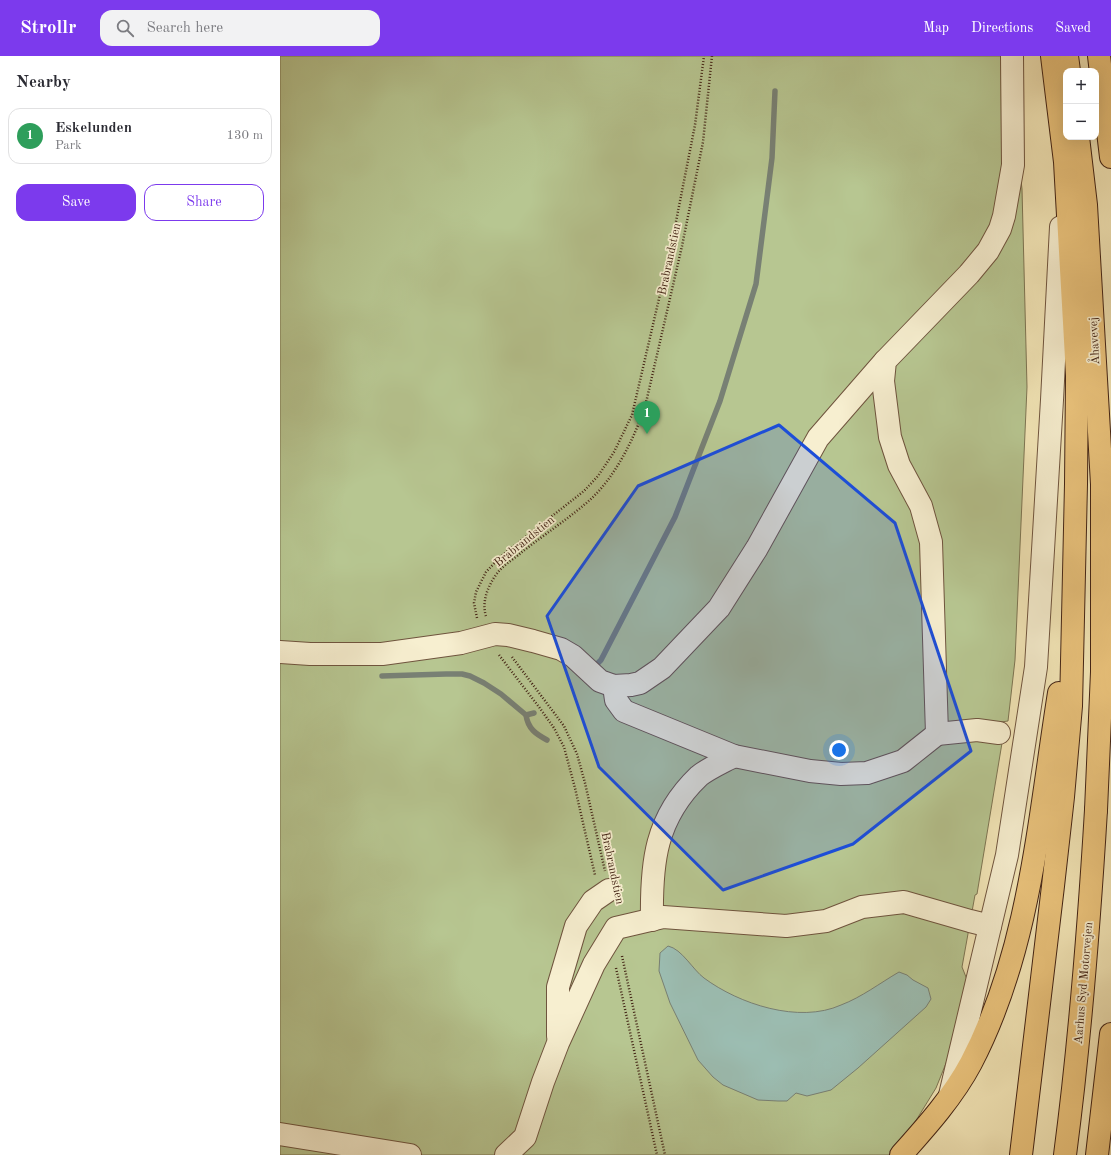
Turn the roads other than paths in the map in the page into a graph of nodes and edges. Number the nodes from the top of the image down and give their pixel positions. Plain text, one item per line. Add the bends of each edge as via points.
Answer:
1 (1012, 56) edge
2 (1052, 56) edge
3 (1067, 56) edge
4 (1099, 56) edge
5 (1069, 68) edge
6 (1078, 140) edge
7 (1111, 157) edge
8 (1065, 162) junction
9 (886, 361) junction
10 (1072, 603) junction
11 (280, 652) edge
12 (614, 686) junction
13 (999, 733) dead end
14 (937, 734) junction
15 (734, 756) junction
16 (1096, 810) joint
17 (604, 893) road end
18 (652, 920) junction
19 (990, 926) junction
20 (1111, 1034) edge
21 (558, 1043) junction
22 (950, 1096) junction
23 (280, 1134) edge
24 (410, 1155) edge
25 (506, 1155) edge
26 (901, 1155) edge
27 (1021, 1155) edge
28 (1065, 1155) edge
29 (1097, 1155) edge

1 - 9 lane via 1013,165 1000,229 988,251 969,274
2 - 8 main road
3 - 5 main road
4 - 7 main road
6 - 16 main road, Åhavevej via 1086,206 1102,484 1102,672
8 - 10 main road via 1077,376
8 - 19 lane via 1036,667 1007,855
9 - 12 lane via 818,438 757,548 718,608 662,668 640,683
9 - 14 lane via 883,381 890,437 899,465 921,506 931,542
10 - 22 main road via 1036,845 1015,945 989,1024 970,1065
10 - 27 main road via 1071,706 1063,797
11 - 12 lane via 382,654 508,635 561,650 573,656 600,681
12 - 15 lane via 616,700 624,711
13 - 14 lane via 977,730
14 - 15 lane via 903,761 867,773 810,771
15 - 18 lane via 700,775 680,798 667,819 653,864
16 - 28 main road, Aarhus Syd Motorvejen via 1091,901
17 - 21 lane via 593,901 576,926 558,987
18 - 19 lane via 663,917 786,926 826,921 862,907 904,902
18 - 21 lane via 613,933 594,964
19 - 22 lane
20 - 29 main road
21 - 25 lane via 525,1137
22 - 26 main road
23 - 24 lane

